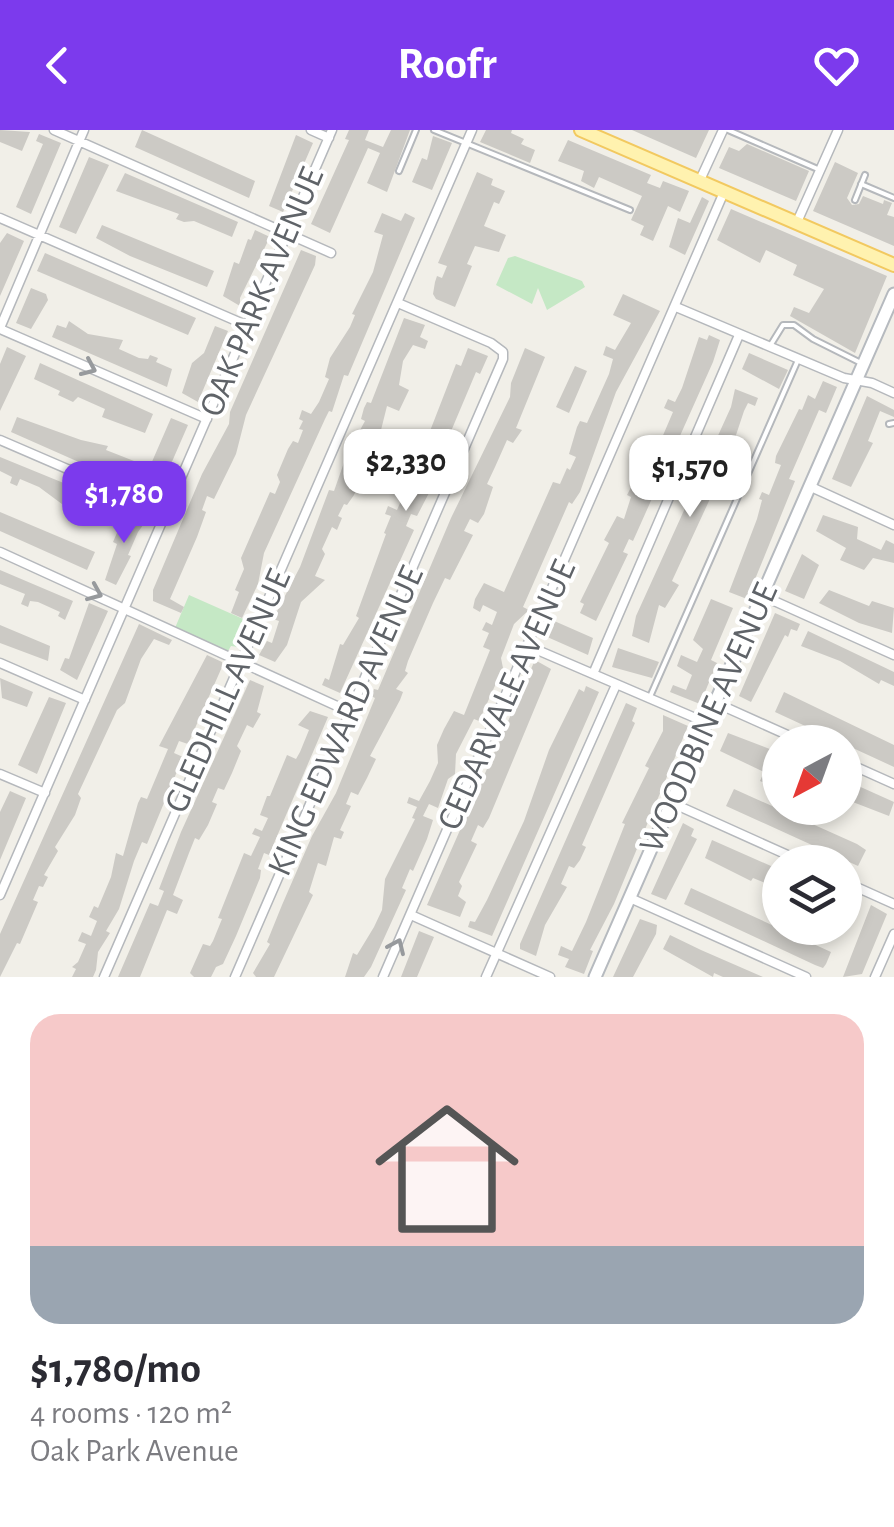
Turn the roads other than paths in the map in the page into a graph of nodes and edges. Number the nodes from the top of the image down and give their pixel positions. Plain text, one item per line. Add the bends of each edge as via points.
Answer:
1 (54, 130) edge
2 (84, 130) edge
3 (311, 130) edge
4 (416, 130) edge
5 (434, 130) edge
6 (472, 130) edge
7 (581, 130) edge
8 (725, 130) edge
9 (838, 130) edge
10 (330, 134) edge
11 (80, 141) junction
12 (467, 142) junction
13 (820, 170) junction
14 (399, 171) dead end
15 (865, 175) dead end
16 (700, 180) junction
17 (862, 184) junction
18 (725, 192) junction
19 (894, 198) edge
20 (855, 200) dead end
21 (630, 210) dead end
22 (0, 218) edge
23 (797, 222) junction
24 (289, 234) junction
25 (40, 236) junction
26 (332, 253) dead end
27 (894, 265) edge
28 (894, 294) edge
29 (398, 303) junction
30 (676, 307) junction
31 (248, 326) junction
32 (0, 328) edge
33 (739, 334) junction
34 (770, 346) junction
35 (798, 358) junction
36 (863, 364) junction
37 (855, 380) junction
38 (894, 393) edge
39 (207, 419) junction
40 (0, 440) edge
41 (810, 486) junction
42 (168, 512) junction
43 (894, 525) edge
44 (0, 552) edge
45 (763, 596) junction
46 (126, 607) junction
47 (528, 646) junction
48 (894, 655) edge
49 (0, 663) edge
50 (241, 663) junction
51 (593, 674) junction
52 (616, 685) junction
53 (85, 700) junction
54 (649, 700) junction
55 (716, 702) junction
56 (350, 712) junction
57 (707, 723) junction
58 (766, 725) edge
59 (862, 770) edge
60 (0, 774) edge
61 (894, 784) edge
62 (45, 793) junction
63 (672, 803) junction
64 (765, 845) edge
65 (1, 889) edge
66 (862, 890) edge
67 (630, 898) junction
68 (894, 904) edge
69 (411, 915) junction
70 (894, 934) edge
71 (496, 953) junction
72 (104, 977) edge
73 (235, 977) edge
74 (384, 977) edge
75 (486, 977) edge
76 (550, 977) edge
77 (595, 977) edge
78 (806, 977) edge
79 (875, 977) edge

1 - 11 street
2 - 11 street
3 - 10 street
4 - 14 lane
5 - 12 lane
6 - 12 street, GLEDHILL AVENUE
7 - 16 main road
8 - 13 lane
8 - 16 street
9 - 13 street
10 - 24 street, OAK PARK AVENUE
11 - 24 street
11 - 25 street
12 - 21 lane
12 - 29 street, GLEDHILL AVENUE
13 - 23 street
15 - 17 lane
16 - 18 main road
17 - 19 lane
17 - 20 lane
18 - 23 main road
18 - 30 street, CEDARVALE AVENUE
22 - 25 street
23 - 27 main road
24 - 26 street
24 - 31 street, OAK PARK AVENUE
25 - 31 street
25 - 32 street
28 - 36 main road, WOODBINE AVENUE via 884,329
29 - 50 street, GLEDHILL AVENUE
29 - 56 street, KING EDWARD AVENUE via 491,343 503,359
30 - 33 street
30 - 47 street, CEDARVALE AVENUE
31 - 39 street, OAK PARK AVENUE
32 -> 39 street
33 - 34 street
33 - 51 street
34 - 35 street
34 - 36 lane via 783,326 794,325
35 - 37 street
35 - 54 lane
36 - 37 main road, WOODBINE AVENUE
37 - 38 street
37 - 41 main road, WOODBINE AVENUE
39 - 42 street, OAK PARK AVENUE
40 - 42 street
41 - 43 street
41 - 45 main road, WOODBINE AVENUE
42 - 46 street, OAK PARK AVENUE
44 -> 46 street
45 - 48 street
45 - 55 main road, WOODBINE AVENUE
46 - 50 street
46 - 53 street, OAK PARK AVENUE
47 - 51 street
47 - 69 street, CEDARVALE AVENUE
49 - 53 street
50 - 56 street
50 - 72 street, GLEDHILL AVENUE
51 - 52 street
52 - 54 street
52 - 71 street
53 - 62 street, OAK PARK AVENUE
54 - 57 street
55 - 57 main road, WOODBINE AVENUE
55 - 58 street
56 - 73 street, KING EDWARD AVENUE
57 - 63 main road, WOODBINE AVENUE
59 - 61 street
60 - 62 street
62 - 65 street, OAK PARK AVENUE
63 - 64 street
63 - 67 main road, WOODBINE AVENUE
66 - 68 street
67 - 77 main road, WOODBINE AVENUE
67 - 78 street
69 - 71 street
74 -> 69 street, CEDARVALE AVENUE
70 - 79 street
71 - 75 street
71 - 76 street

